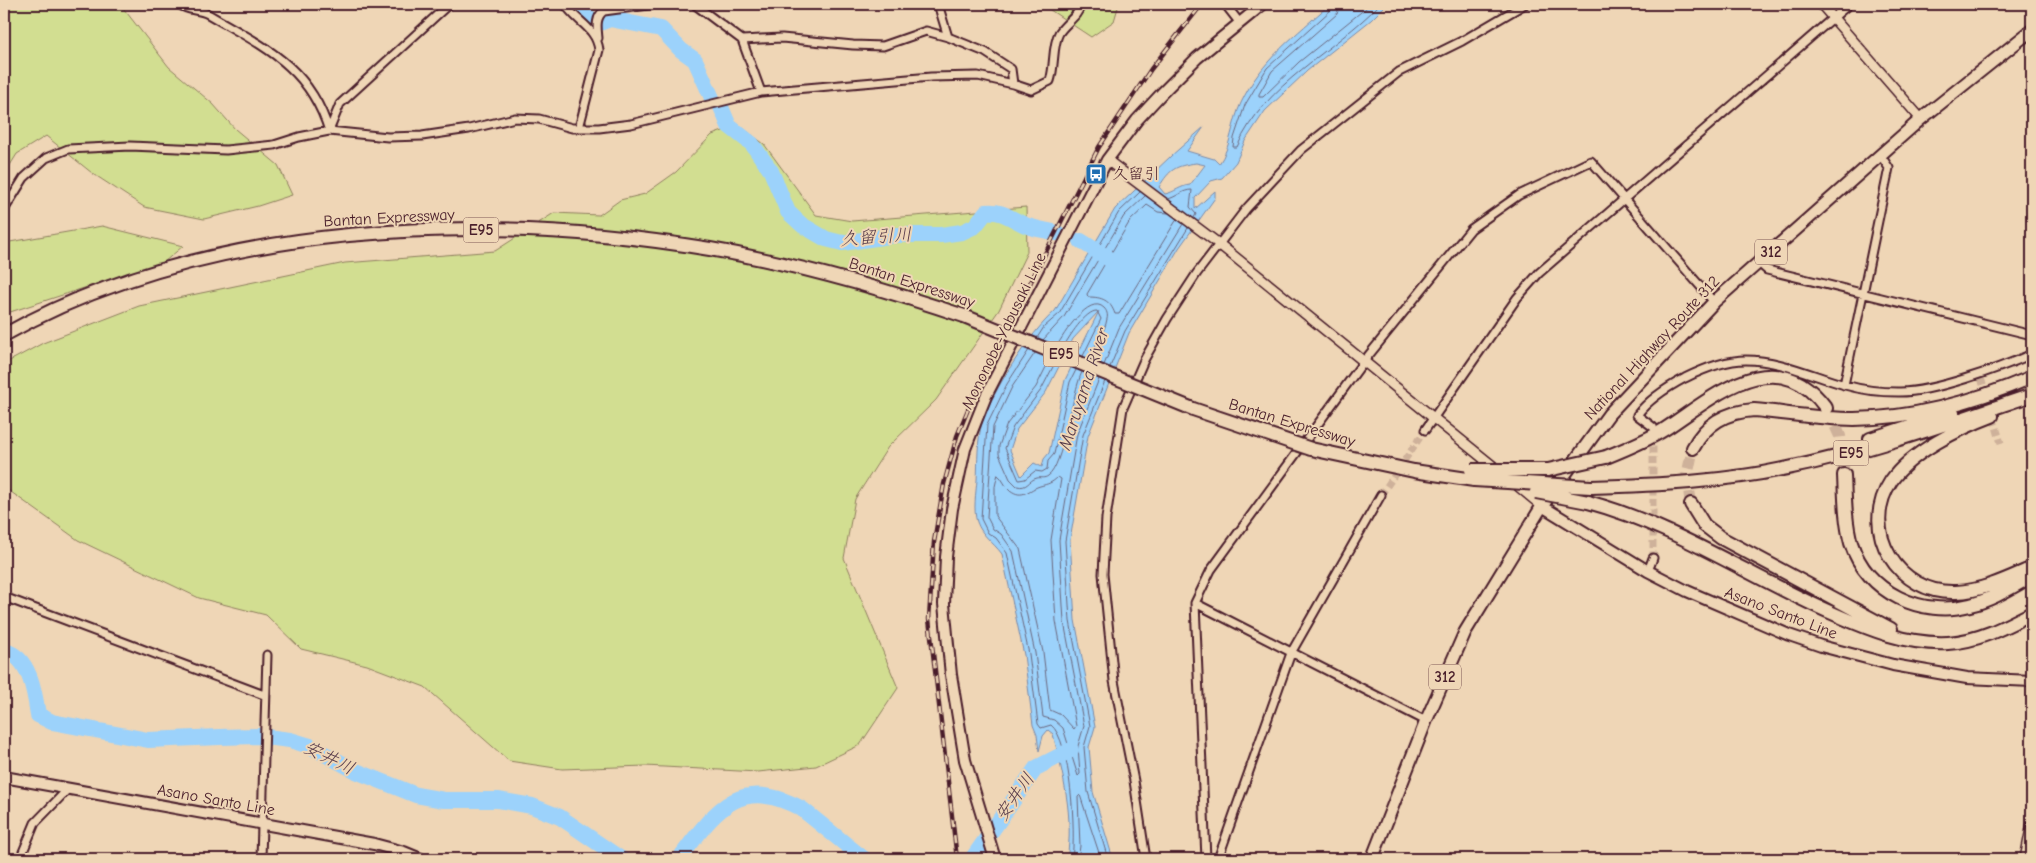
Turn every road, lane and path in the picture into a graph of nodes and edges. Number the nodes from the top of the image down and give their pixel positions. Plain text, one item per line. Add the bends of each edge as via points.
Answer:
1 (179, 4) edge
2 (449, 4) edge
3 (565, 4) edge
4 (614, 4) edge
5 (656, 4) edge
6 (694, 4) edge
7 (938, 4) edge
8 (1081, 4) edge
9 (1225, 4) edge
10 (1263, 4) edge
11 (1525, 4) edge
12 (1821, 4) edge
13 (1849, 4) edge
14 (628, 8) junction
15 (1833, 18) junction
16 (1239, 22) junction
17 (2032, 30) edge
18 (598, 34) junction
19 (948, 37) junction
20 (742, 40) junction
21 (1013, 84) junction
22 (761, 92) junction
23 (1921, 119) junction
24 (580, 128) junction
25 (329, 131) junction
26 (1881, 156) junction
27 (1108, 160) junction
28 (1625, 199) junction
29 (4, 210) edge
30 (1216, 242) junction
31 (1759, 263) junction
32 (1862, 292) junction
33 (1714, 302) junction
34 (2032, 334) edge
35 (4, 335) edge
36 (2032, 354) edge
37 (1364, 361) junction
38 (2031, 381) edge
39 (1844, 385) junction
40 (2032, 398) edge
41 (1969, 404) junction
42 (1826, 408) tunnel mouth
43 (1984, 415) junction
44 (1433, 418) junction
45 (1653, 427) tunnel mouth
46 (1425, 430) tunnel mouth
47 (1693, 448) tunnel mouth
48 (1844, 475) tunnel mouth
49 (1473, 478) junction
50 (1715, 478) junction
51 (1381, 496) tunnel mouth
52 (1691, 504) tunnel mouth
53 (1542, 506) junction
54 (1653, 558) tunnel mouth
55 (2032, 568) edge
56 (1648, 571) junction
57 (2032, 576) edge
58 (4, 597) edge
59 (1195, 603) junction
60 (2032, 613) edge
61 (1949, 643) junction
62 (1290, 653) junction
63 (267, 655) dead end
64 (2032, 681) edge
65 (264, 694) junction
66 (1426, 721) junction
67 (4, 776) edge
68 (69, 788) junction
69 (261, 824) junction
70 (2032, 824) edge
71 (994, 854) edge
72 (20, 859) edge
73 (261, 859) edge
74 (421, 859) edge
75 (1146, 859) edge
76 (1206, 859) edge
77 (1218, 859) edge
78 (1372, 859) edge
79 (2025, 859) edge

1 - 25 street via 185,9 204,12 272,51 312,91 324,112
2 - 25 street via 340,104
3 - 18 street
4 - 14 street
5 - 14 street
6 - 20 street
7 - 19 street
8 - 21 street via 1079,11 1059,33 1050,81 1031,90
9 - 16 street
10 - 16 main road, Mononobe-Yabusaki Line
11 - 30 street via 1462,42 1399,72 1301,150
12 - 15 street
13 - 15 street
14 - 18 street via 600,14
15 - 23 street
15 - 28 street
16 - 27 main road, Mononobe-Yabusaki Line via 1163,92 1137,120
17 - 23 highway, National Highway Route 312 / 312
18 - 24 street via 599,50
19 - 20 street via 926,31 883,46 782,38
19 - 21 street via 985,52 1011,69
20 - 22 street
21 - 22 street via 978,76 931,77
22 - 24 street via 631,124
23 - 26 highway, National Highway Route 312 / 312
24 - 25 street via 539,118 515,118 422,136
25 - 29 street via 274,145 226,150 130,146 68,149 46,158 24,178
26 - 31 highway, National Highway Route 312 / 312
26 - 32 street via 1889,168
27 - 30 street
27 - 71 main road, Mononobe-Yabusaki Line via 986,396 965,449 952,509 944,604 947,641 965,760
28 - 33 street
28 - 37 street via 1590,161 1519,195 1471,229
28 - 44 street via 1539,273 1517,298
30 - 37 street
30 - 75 street via 1144,360 1123,408 1106,518 1103,574 1114,681
31 - 32 street via 1767,270
31 - 33 highway, National Highway Route 312 / 312
32 - 34 street
32 - 39 street
33 - 53 highway, National Highway Route 312 / 312 via 1609,414
35 - 49 highway, Bantan Expressway / E95, bridge via 71,302 130,279 193,261 311,240 367,234 478,230 597,235 710,249 852,280 964,316 1193,409 1311,449 1351,459
36 - 39 street via 1980,376 1900,392
37 - 44 street
37 - 59 street via 1211,570
38 - 41 highway
39 - 45 street via 1766,362 1745,360 1726,363 1681,380 1643,407 1637,415
40 - 43 highway
41 - 47 highway via 1855,418 1743,411 1712,423
41 - 50 highway, E95 via 1822,454
42 - 49 highway, bridge via 1815,394 1798,383 1768,376 1747,378 1717,393 1649,438 1606,457 1548,470
43 - 50 highway, E95 via 1786,469
43 - 55 highway via 1929,448 1898,473 1886,490 1880,510 1882,540 1891,560 1904,574 1922,586 1940,591 1981,588
44 - 46 street
44 - 53 street
48 - 57 highway via 1846,520 1856,555 1869,575 1888,592 1925,607 1958,608 1983,601
49 - 50 highway, E95, bridge via 1591,487
49 - 61 highway, bridge via 1620,511 1658,526 1780,589 1862,626 1907,640
51 - 62 street
52 - 61 highway via 1704,525 1732,545 1895,631 1921,640
53 - 56 main road, Asano Santo Line
53 - 66 highway, National Highway Route 312 / 312 via 1465,632
54 - 56 street
56 - 64 main road, Asano Santo Line via 1740,615 1821,646 1893,665 1967,678
58 - 65 street
59 - 62 street
59 - 76 street
60 - 61 highway via 1986,635
62 - 66 street
62 - 77 street
63 - 65 street
65 - 69 street
66 - 78 highway, National Highway Route 312 / 312
67 - 68 main road, Asano Santo Line
68 - 69 main road, Asano Santo Line
68 - 72 street via 35,823
69 - 73 street
69 - 74 main road, Asano Santo Line via 374,844
70 - 79 street

